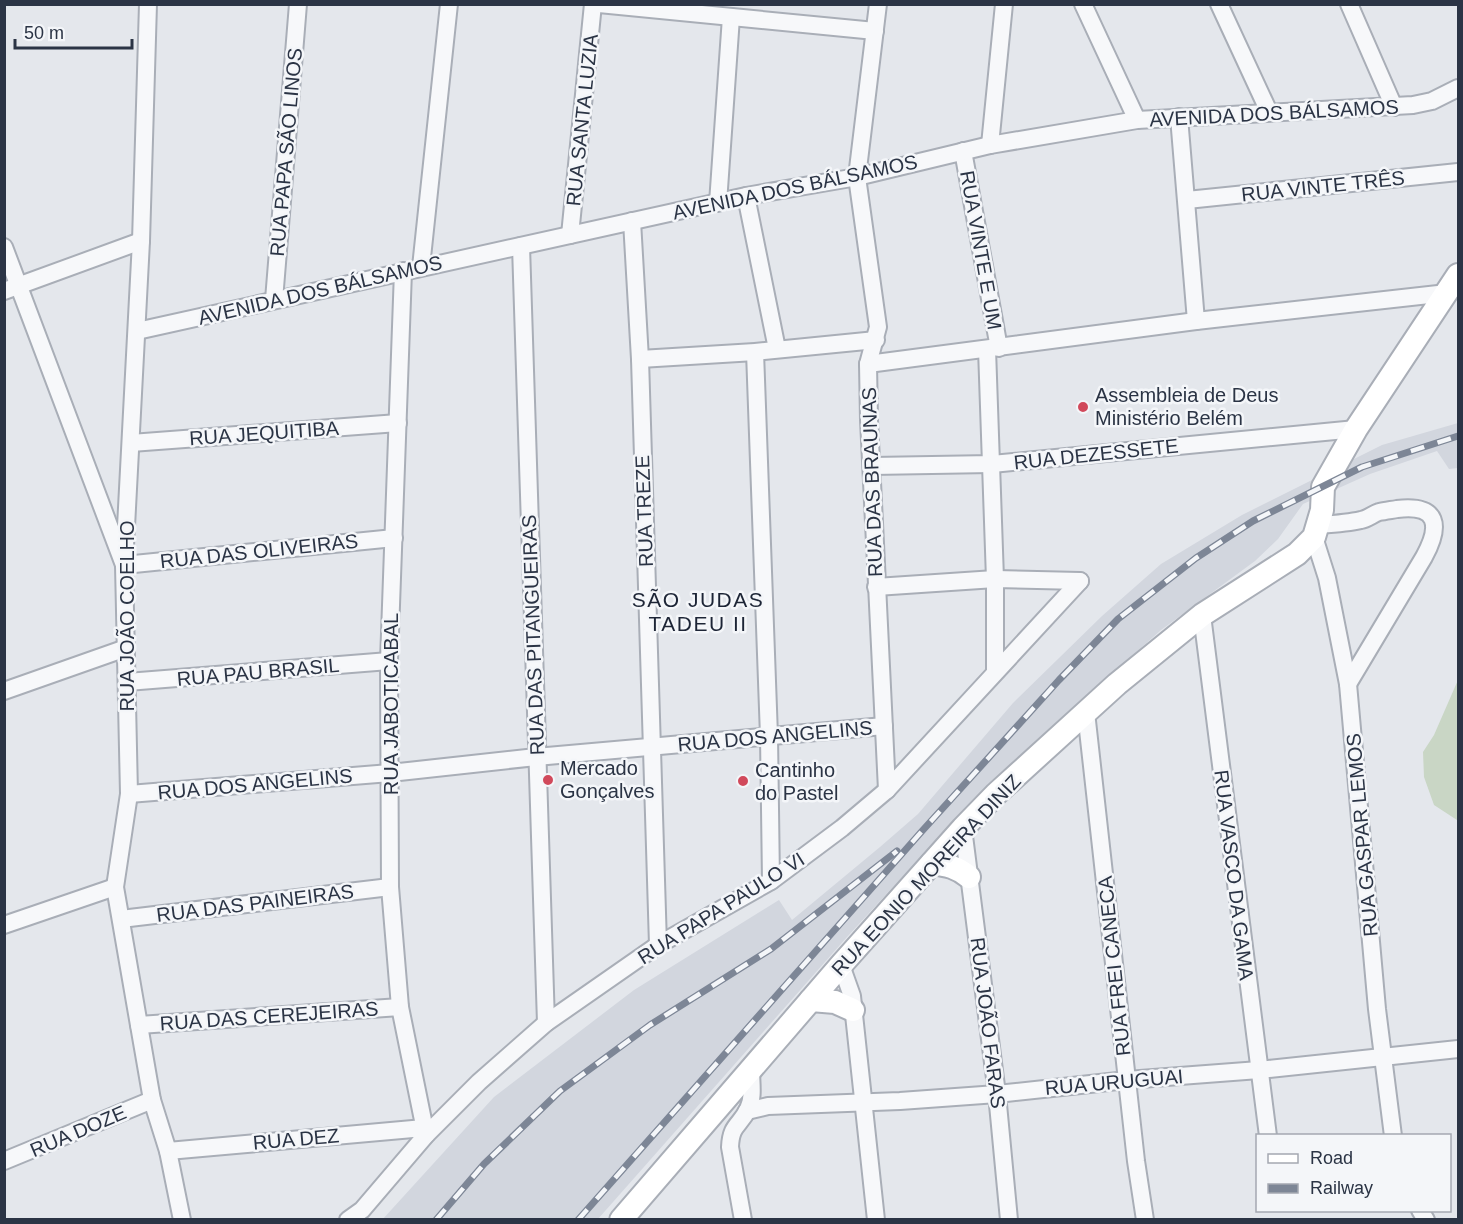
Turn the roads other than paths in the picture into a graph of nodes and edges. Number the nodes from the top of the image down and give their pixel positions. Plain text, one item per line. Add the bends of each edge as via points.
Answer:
1 (148, 4) edge
2 (298, 4) edge
3 (449, 4) edge
4 (594, 4) edge
5 (599, 4) edge
6 (878, 4) edge
7 (1004, 4) edge
8 (1083, 4) edge
9 (1218, 4) edge
10 (1349, 4) edge
11 (731, 17) junction
12 (875, 31) junction
13 (1458, 88) edge
14 (1394, 107) junction
15 (1269, 112) junction
16 (1179, 117) junction
17 (1137, 120) junction
18 (990, 145) junction
19 (963, 152) junction
20 (1458, 172) edge
21 (857, 177) junction
22 (746, 196) junction
23 (1187, 200) junction
24 (718, 203) junction
25 (632, 221) junction
26 (570, 235) junction
27 (141, 241) junction
28 (521, 246) junction
29 (4, 247) edge
30 (421, 267) junction
31 (403, 271) junction
32 (1453, 284) edge
33 (11, 288) edge
34 (274, 300) junction
35 (1196, 321) junction
36 (137, 331) junction
37 (876, 340) junction
38 (777, 349) junction
39 (993, 349) junction
40 (755, 352) junction
41 (640, 359) junction
42 (868, 364) junction
43 (398, 423) junction
44 (1356, 429) junction
45 (131, 443) junction
46 (992, 464) junction
47 (872, 466) junction
48 (1316, 531) junction
49 (394, 538) junction
50 (124, 565) junction
51 (995, 579) junction
52 (876, 587) junction
53 (1202, 615) junction
54 (126, 648) junction
55 (389, 661) junction
56 (995, 672) junction
57 (127, 682) junction
58 (1348, 684) junction
59 (4, 691) edge
60 (1086, 712) junction
61 (884, 726) junction
62 (769, 736) junction
63 (650, 748) junction
64 (536, 757) junction
65 (390, 773) junction
66 (887, 790) junction
67 (129, 794) junction
68 (963, 828) junction
69 (932, 863) junction
70 (969, 877) junction
71 (771, 881) junction
72 (115, 887) junction
73 (390, 887) junction
74 (121, 919) junction
75 (4, 925) edge
76 (658, 945) junction
77 (841, 965) junction
78 (811, 1000) junction
79 (400, 1007) junction
80 (853, 1010) junction
81 (546, 1023) junction
82 (139, 1025) junction
83 (1458, 1049) edge
84 (1383, 1056) junction
85 (751, 1070) junction
86 (1258, 1070) junction
87 (1127, 1080) junction
88 (997, 1094) junction
89 (152, 1100) junction
90 (865, 1102) junction
91 (749, 1105) junction
92 (425, 1131) junction
93 (1268, 1134) edge
94 (1393, 1134) edge
95 (719, 1136) junction
96 (168, 1151) junction
97 (4, 1161) edge
98 (182, 1220) edge
99 (348, 1220) edge
100 (621, 1220) edge
101 (743, 1220) edge
102 (876, 1220) edge
103 (1009, 1220) edge
104 (1145, 1220) edge

1 - 27 street, RUA JOÃO COELHO
2 - 34 street, RUA PAPA SÃO LINOS
3 - 30 street
4 - 26 street, RUA SANTA LUZIA
5 - 11 street
6 - 12 street, RUA DAS BRAUNAS
7 - 18 street
8 - 17 street
9 - 15 street
10 - 14 street
11 - 12 street
11 - 24 street
12 - 21 street, RUA DAS BRAUNAS
13 - 14 street, AVENIDA DOS BÁLSAMOS via 1432,101
14 - 15 street, AVENIDA DOS BÁLSAMOS
15 - 16 street, AVENIDA DOS BÁLSAMOS
16 - 17 street, AVENIDA DOS BÁLSAMOS
16 - 23 street
17 - 18 street, AVENIDA DOS BÁLSAMOS
18 - 19 street, AVENIDA DOS BÁLSAMOS
19 - 21 street, AVENIDA DOS BÁLSAMOS
19 - 39 street, RUA VINTE E UM
20 - 23 street, RUA VINTE TRÊS
21 - 22 street, AVENIDA DOS BÁLSAMOS
21 - 37 street, RUA DAS BRAUNAS via 878,327
22 - 24 street, AVENIDA DOS BÁLSAMOS
22 - 38 street
23 - 35 street
24 - 25 street, AVENIDA DOS BÁLSAMOS
25 - 26 street, AVENIDA DOS BÁLSAMOS
25 - 41 street, RUA TREZE
26 - 28 street, AVENIDA DOS BÁLSAMOS
27 - 33 street
27 - 36 street, RUA JOÃO COELHO
28 - 30 street, AVENIDA DOS BÁLSAMOS
28 - 64 street, RUA DAS PITANGUEIRAS
29 - 33 street
30 - 31 street, AVENIDA DOS BÁLSAMOS
31 - 34 street, AVENIDA DOS BÁLSAMOS
31 - 43 street, RUA JABOTICABAL
32 - 35 street
32 - 44 main road
33 - 50 street
34 - 36 street, AVENIDA DOS BÁLSAMOS
35 - 39 street
36 - 45 street, RUA JOÃO COELHO
37 - 38 street
37 - 42 street, RUA DAS BRAUNAS
38 - 40 street
39 - 42 street
39 - 46 street, RUA VINTE E UM
40 - 41 street
40 - 62 street
41 - 63 street, RUA TREZE
42 - 47 street, RUA DAS BRAUNAS
43 - 45 street, RUA JEQUITIBA
43 - 49 street, RUA JABOTICABAL
44 - 46 street, RUA DEZESSETE
44 - 48 main road via 1323,487
45 - 50 street, RUA JOÃO COELHO
46 - 47 street, RUA DEZESSETE
46 - 51 street, RUA VINTE E UM
47 - 52 street, RUA DAS BRAUNAS
48 - 53 main road, RUA EONIO MOREIRA DINIZ via 1297,554
48 - 58 street, RUA GASPAR LEMOS
48 - 58 street via 1380,512 1413,507 1426,511 1434,525 1432,542
49 - 50 street, RUA DAS OLIVEIRAS
49 - 55 street, RUA JABOTICABAL
50 - 54 street, RUA JOÃO COELHO
51 - 52 street
51 - 56 street, RUA VINTE E UM
51 - 56 street, RUA PAPA PAULO VI via 1080,581
52 - 61 street, RUA DAS BRAUNAS
53 - 60 main road, RUA EONIO MOREIRA DINIZ
53 - 86 street, RUA VASCO DA GAMA
54 - 57 street, RUA JOÃO COELHO
54 - 59 street
55 - 57 street, RUA PAU BRASIL
55 - 65 street, RUA JABOTICABAL
56 - 66 street, RUA PAPA PAULO VI
57 - 67 street, RUA JOÃO COELHO
58 - 84 street, RUA GASPAR LEMOS
60 - 68 main road, RUA EONIO MOREIRA DINIZ
60 - 87 street, RUA FREI CANECA
61 - 62 street, RUA DOS ANGELINS
61 - 66 street, RUA DAS BRAUNAS
62 - 63 street, RUA DOS ANGELINS
62 - 71 street
63 - 64 street, RUA DOS ANGELINS
63 - 76 street, RUA TREZE
64 - 65 street, RUA DOS ANGELINS
64 - 81 street, RUA DAS PITANGUEIRAS
65 - 67 street, RUA DOS ANGELINS
65 - 73 street, RUA JABOTICABAL
66 - 71 street, RUA PAPA PAULO VI
67 - 72 street, RUA JOÃO COELHO
68 - 69 main road, RUA EONIO MOREIRA DINIZ
68 - 70 street, RUA JOÃO FARAS
69 - 70 main road via 960,869
69 - 77 main road, RUA EONIO MOREIRA DINIZ
70 - 88 street, RUA JOÃO FARAS
71 - 76 street, RUA PAPA PAULO VI
72 - 74 street, RUA JOÃO COELHO
72 - 75 street
73 - 74 street, RUA DAS PAINEIRAS
73 - 79 street, RUA JABOTICABAL
74 - 82 street, RUA JOÃO COELHO
76 - 81 street, RUA PAPA PAULO VI
77 - 78 main road, RUA EONIO MOREIRA DINIZ
77 - 80 street
78 - 80 main road via 835,1002
78 - 85 main road, RUA EONIO MOREIRA DINIZ
79 - 82 street, RUA DAS CEREJEIRAS
79 - 92 street, RUA JABOTICABAL
80 - 90 street
81 - 92 street, RUA PAPA PAULO VI
82 - 89 street, RUA JOÃO COELHO
83 - 84 street, RUA URUGUAI
84 - 86 street, RUA URUGUAI
84 - 94 street, RUA GASPAR LEMOS
85 - 91 street
85 - 95 main road, RUA EONIO MOREIRA DINIZ
86 - 87 street, RUA URUGUAI
86 - 93 street, RUA VASCO DA GAMA
87 - 88 street, RUA URUGUAI
87 - 104 street, RUA FREI CANECA
88 - 90 street, RUA URUGUAI
88 - 103 street, RUA JOÃO FARAS
89 - 96 street, RUA JOÃO COELHO
89 - 97 street, RUA DOZE
90 - 91 street, RUA URUGUAI
90 - 102 street
91 - 95 street
92 - 96 street, RUA DEZ
92 - 99 street, RUA PAPA PAULO VI via 362,1210
95 - 100 main road, RUA EONIO MOREIRA DINIZ
95 - 101 street
96 - 98 street, RUA JOÃO COELHO

